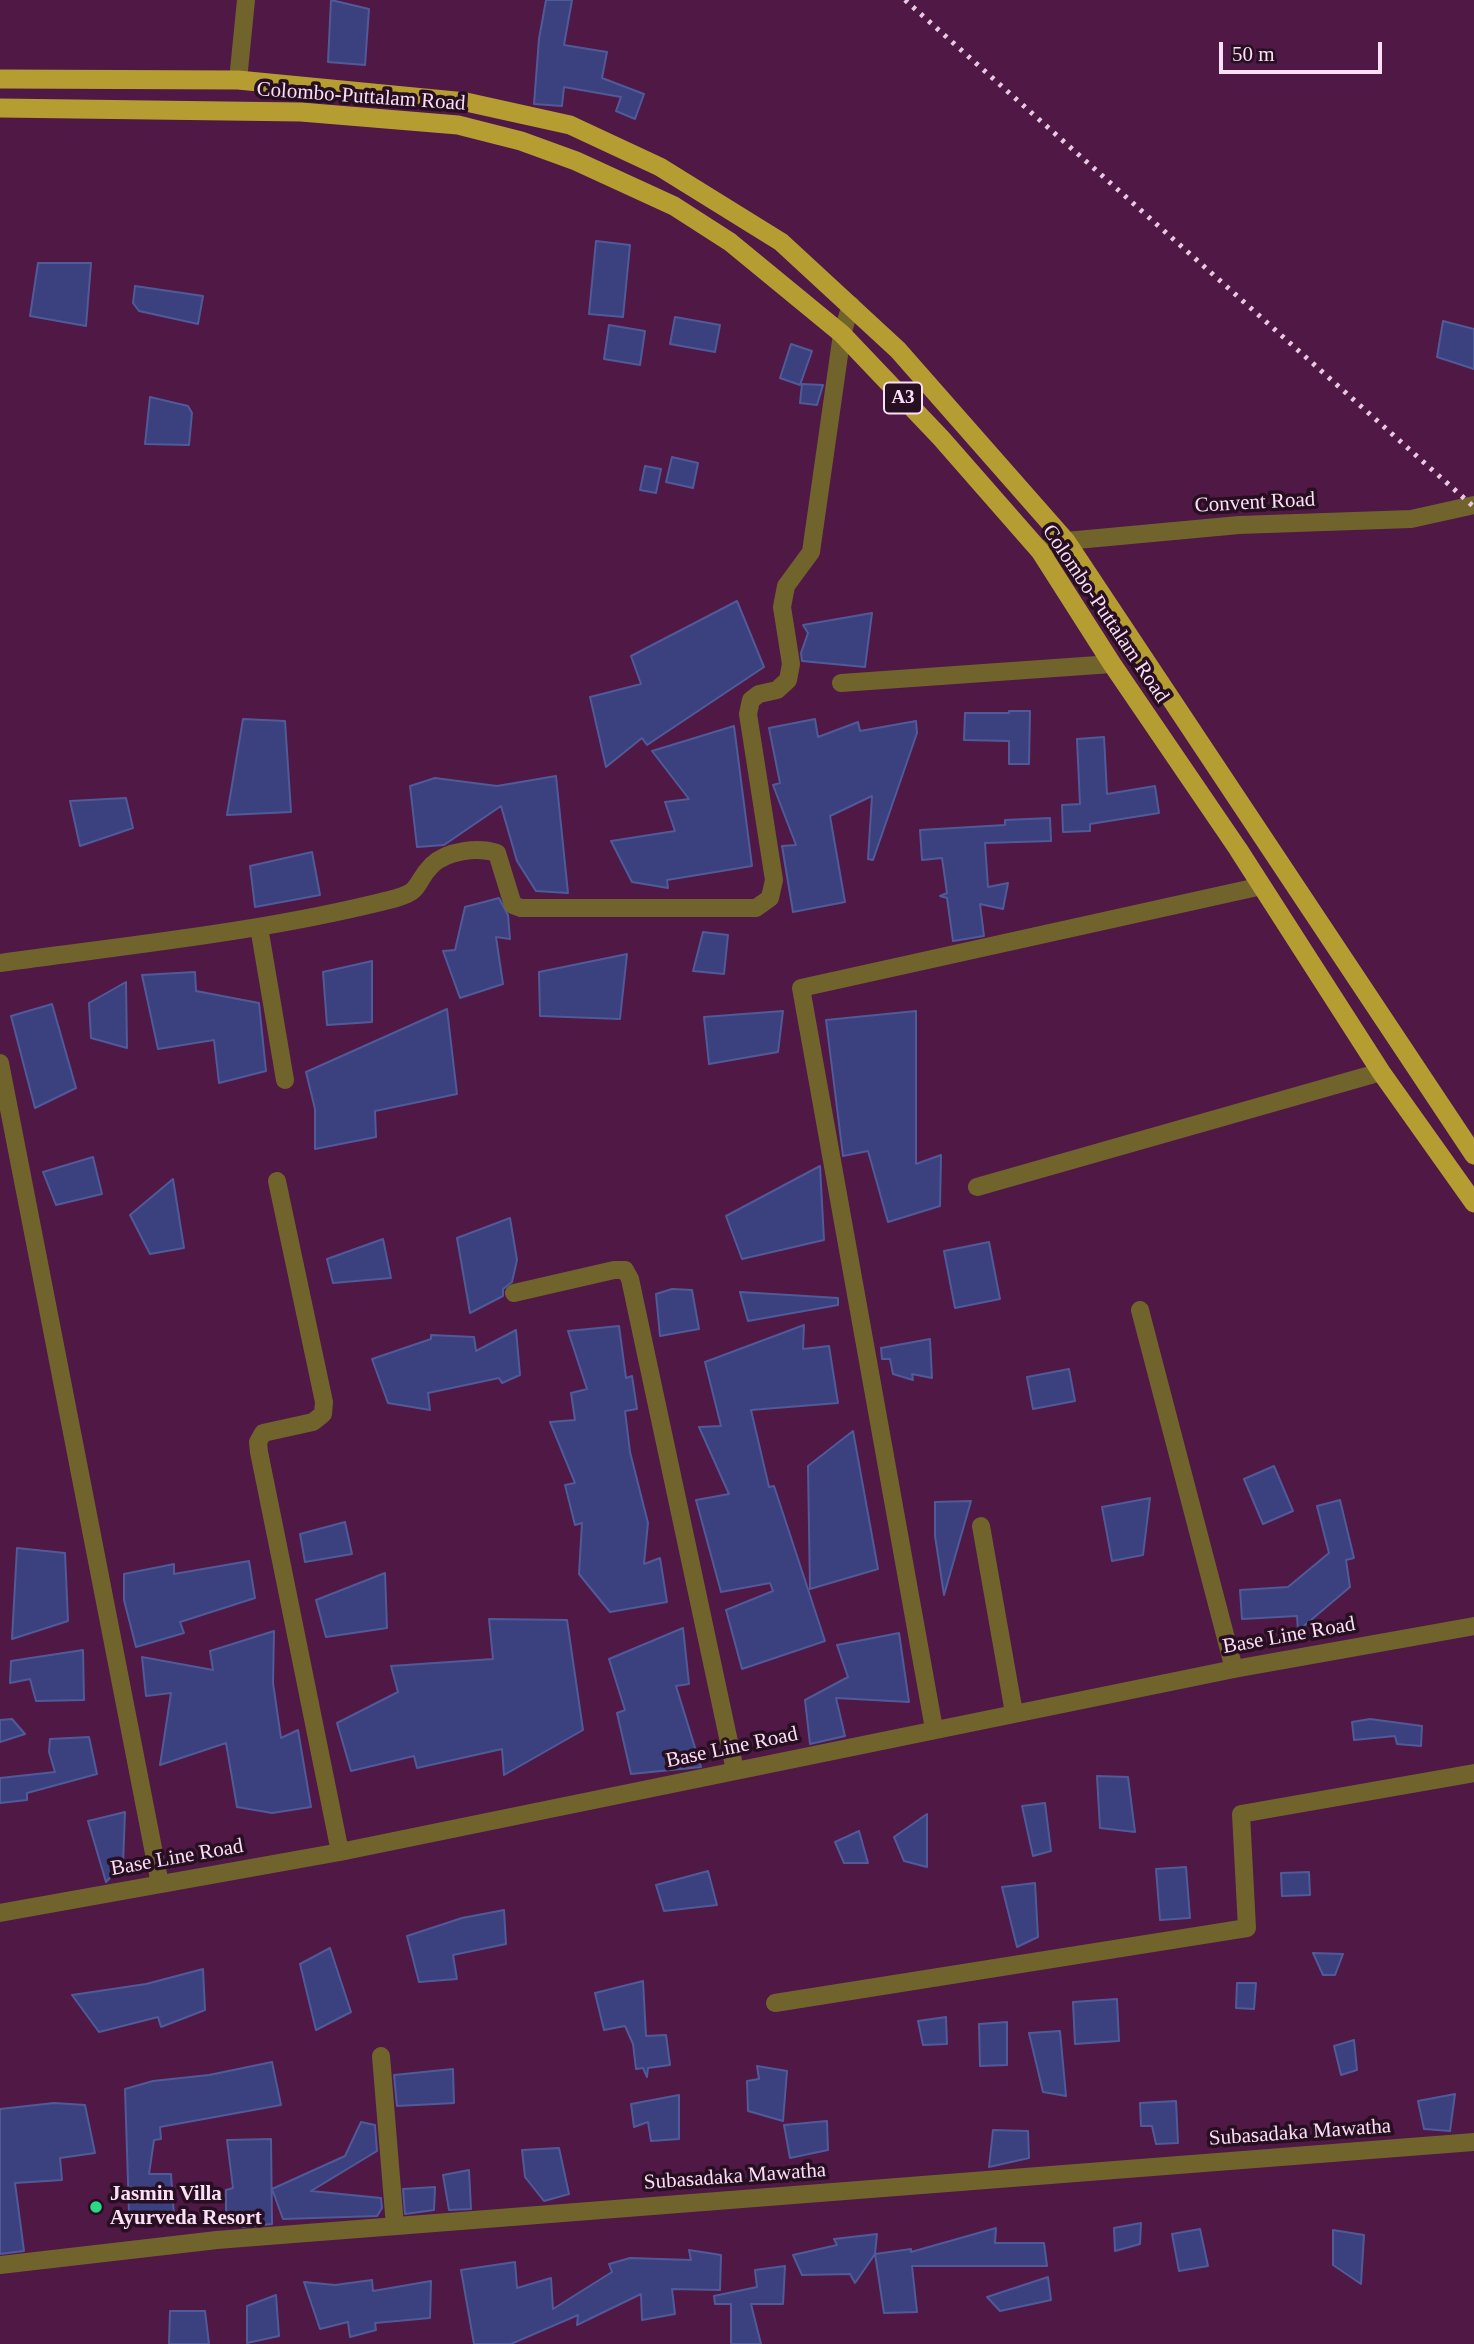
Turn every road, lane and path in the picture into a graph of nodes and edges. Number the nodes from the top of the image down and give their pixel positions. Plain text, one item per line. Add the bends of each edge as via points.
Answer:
1 (246, 0) edge
2 (0, 79) edge
3 (238, 80) junction
4 (0, 108) edge
5 (851, 305) junction
6 (842, 334) junction
7 (1474, 505) edge
8 (1066, 541) junction
9 (1040, 551) junction
10 (1112, 664) junction
11 (841, 683) dead end
12 (1262, 886) junction
13 (259, 927) junction
14 (0, 963) edge
15 (0, 1063) edge
16 (1381, 1072) junction
17 (285, 1080) dead end
18 (1474, 1155) edge
19 (277, 1181) dead end
20 (977, 1186) dead end
21 (1474, 1203) edge
22 (514, 1293) dead end
23 (1140, 1310) dead end
24 (981, 1526) dead end
25 (1474, 1626) edge
26 (1234, 1669) junction
27 (1014, 1713) junction
28 (934, 1729) junction
29 (735, 1770) junction
30 (1474, 1773) edge
31 (340, 1852) junction
32 (160, 1884) junction
33 (0, 1913) edge
34 (775, 2003) dead end
35 (381, 2056) dead end
36 (1474, 2142) edge
37 (395, 2226) junction
38 (0, 2265) edge

1 - 3 street
2 - 3 highway, Colombo-Puttalam Road / A3
3 - 5 highway, Colombo-Puttalam Road / A3 via 466,103 570,125 660,167 781,242
4 - 6 highway, Colombo-Puttalam Road / A3 via 301,112 458,125 521,141 674,206 730,242
5 - 6 street
5 - 8 highway, Colombo-Puttalam Road / A3 via 939,395
6 - 9 highway, Colombo-Puttalam Road / A3
6 - 13 street via 811,552 786,586 782,607 791,664 788,680 777,690 751,700 748,714 774,880 771,898 756,908 521,908 513,905 497,853 482,848 433,865 409,895
7 - 8 street, Convent Road via 1411,519 1238,525
8 - 9 street, Convent Road
8 - 18 highway, Colombo-Puttalam Road / A3
9 - 10 highway, Colombo-Puttalam Road / A3
10 - 11 street
10 - 12 highway, Colombo-Puttalam Road / A3
12 - 16 highway, Colombo-Puttalam Road / A3
12 - 28 street via 801,988
13 - 14 street
13 - 17 street
15 - 32 street
16 - 20 street
16 - 21 highway, Colombo-Puttalam Road / A3
19 - 31 street via 324,1402 323,1414 313,1422 263,1433 258,1442
22 - 29 street via 614,1270 625,1270 631,1279
23 - 26 street
24 - 27 street
25 - 26 street, Base Line Road
26 - 27 street, Base Line Road
27 - 28 street, Base Line Road
28 - 29 street, Base Line Road
29 - 31 street, Base Line Road
30 - 34 street via 1241,1814 1247,1928
31 - 32 street, Base Line Road
32 - 33 street, Base Line Road
35 - 37 street
36 - 37 street, Subasadaka Mawatha
37 - 38 street, Subasadaka Mawatha via 217,2240

